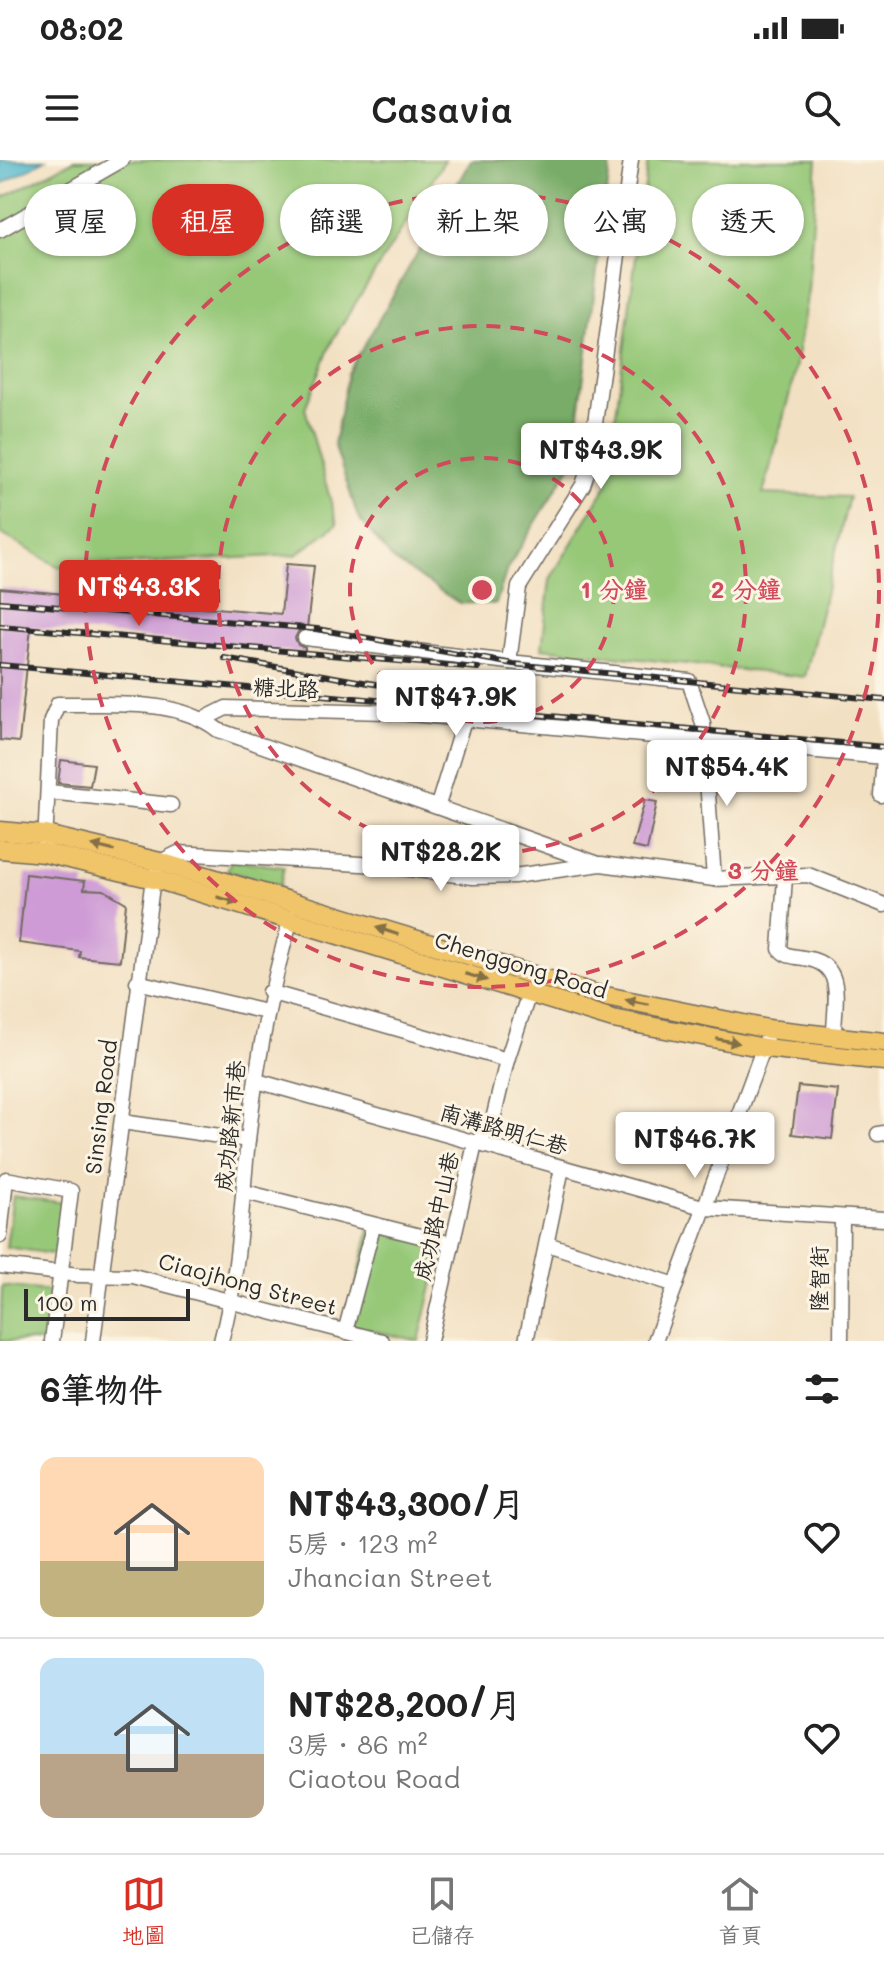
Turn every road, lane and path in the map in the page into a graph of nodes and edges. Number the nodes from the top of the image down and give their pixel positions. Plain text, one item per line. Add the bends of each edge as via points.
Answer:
1 (122, 160) edge
2 (631, 160) edge
3 (0, 230) edge
4 (305, 638) dead end
5 (509, 662) junction
6 (204, 719) junction
7 (464, 720) junction
8 (703, 740) junction
9 (884, 757) edge
10 (49, 792) junction
11 (881, 795) dead end
12 (171, 805) dead end
13 (438, 805) junction
14 (0, 831) edge
15 (45, 844) junction
16 (0, 849) edge
17 (601, 864) junction
18 (156, 870) junction
19 (785, 877) junction
20 (714, 879) junction
21 (884, 905) edge
22 (291, 918) junction
23 (137, 982) junction
24 (269, 992) junction
25 (529, 993) junction
26 (266, 1012) junction
27 (768, 1029) junction
28 (834, 1036) junction
29 (884, 1042) edge
30 (765, 1048) junction
31 (507, 1060) junction
32 (884, 1061) edge
33 (257, 1081) junction
34 (122, 1122) junction
35 (248, 1140) junction
36 (475, 1144) junction
37 (562, 1168) junction
38 (245, 1192) junction
39 (706, 1208) junction
40 (842, 1218) junction
41 (884, 1219) edge
42 (373, 1227) junction
43 (0, 1236) edge
44 (452, 1244) junction
45 (547, 1244) junction
46 (0, 1266) edge
47 (61, 1273) junction
48 (102, 1276) junction
49 (676, 1285) junction
50 (232, 1300) junction
51 (345, 1332) junction
52 (375, 1340) edge
53 (52, 1341) edge
54 (93, 1341) edge
55 (221, 1341) edge
56 (430, 1341) edge
57 (526, 1341) edge
58 (655, 1341) edge
59 (841, 1341) edge

1 - 3 street
2 - 5 street via 589,467 519,587
4 - 5 street
5 - 8 street via 689,681
6 - 7 street, 糖北路 via 226,708 388,712
6 - 10 street via 129,705 58,704 51,720
6 - 13 street via 218,730
7 - 8 street, 糖北路
7 - 13 street
8 - 9 street, 糖北路
8 - 20 street
9 - 11 street
10 - 12 street
10 - 15 street
13 - 17 street
14 - 15 main road
15 - 16 main road
15 - 18 main road
17 - 18 street via 473,877 377,865 178,853
17 - 20 street
18 -> 22 main road, Chenggong Road
18 - 23 street, Sinsing Road
27 -> 18 main road, Chenggong Road via 596,994
19 - 20 street
19 - 21 street via 821,877
19 - 28 street via 780,949 787,956 829,965 834,975
22 - 24 street, 成功路新市巷
22 -> 25 main road, Chenggong Road
23 - 26 street
23 - 34 street, Sinsing Road
24 - 26 street, 成功路新市巷
24 - 31 street
25 -> 30 main road, Chenggong Road via 613,1019
25 - 31 street, 成功路中山巷
26 - 33 street, 成功路新市巷
27 - 28 main road, Chenggong Road
27 - 30 street
28 - 29 main road, Chenggong Road
30 - 32 main road, Chenggong Road
30 - 39 street
31 - 36 street, 成功路中山巷 via 491,1128
33 - 35 street, 成功路新市巷
33 - 36 street, 南溝路明仁巷
34 - 35 street
34 - 48 street, Sinsing Road
35 - 38 street, 成功路新市巷
36 - 37 street, 南溝路明仁巷
36 - 44 street, 成功路中山巷
37 - 39 street, 南溝路明仁巷
37 - 45 street
38 - 42 street
38 - 50 street, 成功路新市巷
39 - 40 street, 南溝路明仁巷
39 - 49 street
40 - 41 street, 南溝路明仁巷
40 - 59 street, 隆智街
42 - 44 street
42 - 51 street
43 - 47 street via 6,1179 71,1191
44 - 56 street, 成功路中山巷
45 - 49 street
45 - 57 street
46 - 47 street, Ciaojhong Street
47 - 48 street, Ciaojhong Street
47 - 53 street
48 - 50 street, Ciaojhong Street via 133,1276
48 - 54 street, Sinsing Road
49 - 58 street
50 - 51 street, Ciaojhong Street
50 - 55 street, 成功路新市巷
51 - 52 street, Ciaojhong Street

